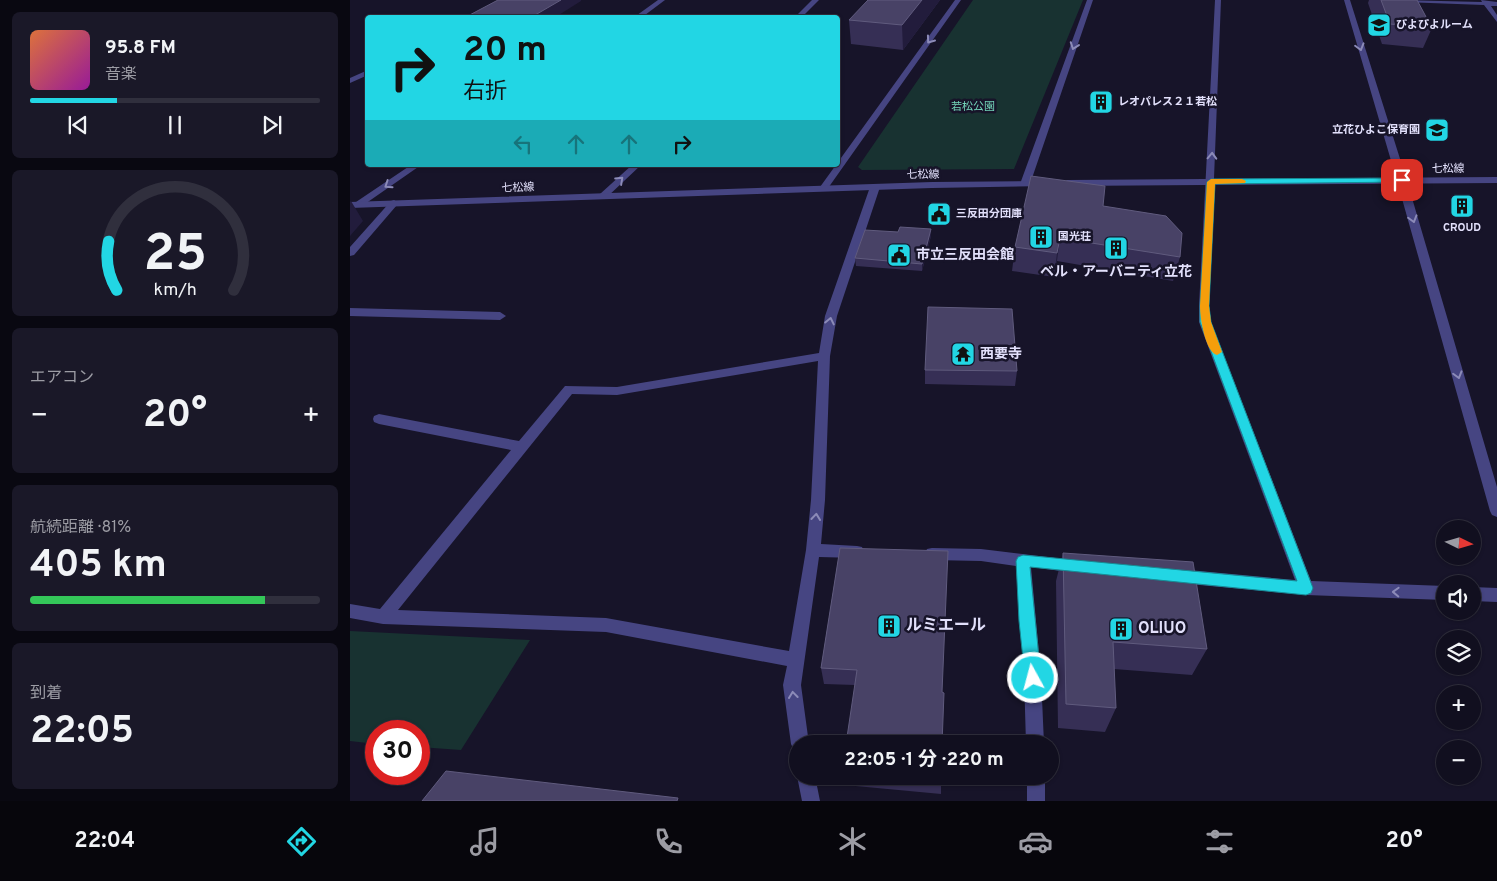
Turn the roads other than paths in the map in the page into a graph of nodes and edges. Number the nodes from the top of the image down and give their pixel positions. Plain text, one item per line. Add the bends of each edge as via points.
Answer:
1 (662, 0) edge
2 (816, 0) edge
3 (958, 0) edge
4 (1090, 0) edge
5 (1218, 0) edge
6 (1347, 0) edge
7 (1403, 0) edge
8 (1485, 2) edge
9 (1497, 4) edge
10 (640, 15) edge
11 (800, 15) edge
12 (1497, 20) edge
13 (365, 74) edge
14 (350, 81) edge
15 (840, 165) edge
16 (415, 167) edge
17 (635, 167) edge
18 (839, 167) edge
19 (1402, 180) junction
20 (1497, 180) edge
21 (1211, 182) junction
22 (1025, 184) junction
23 (875, 187) junction
24 (823, 189) junction
25 (603, 196) junction
26 (394, 203) junction
27 (355, 204) edge
28 (350, 254) edge
29 (350, 312) edge
30 (500, 316) dead end
31 (824, 356) junction
32 (380, 418) dead end
33 (521, 446) junction
34 (1497, 511) edge
35 (813, 550) junction
36 (870, 552) edge
37 (917, 554) edge
38 (1023, 561) junction
39 (1091, 567) edge
40 (1160, 574) edge
41 (1306, 588) junction
42 (1436, 593) edge
43 (1481, 594) edge
44 (1497, 595) edge
45 (350, 611) edge
46 (383, 617) junction
47 (797, 660) junction
48 (799, 735) edge
49 (1036, 735) edge
50 (808, 785) edge
51 (1036, 785) edge
52 (811, 801) edge
53 (1036, 801) edge

1 - 10 street
2 - 11 street
3 -> 15 street
4 -> 22 street
21 -> 5 street
6 -> 19 street
7 - 8 street
8 - 9 street
8 - 12 street
13 - 14 street
16 -> 27 street
25 -> 17 street
18 -> 24 street
19 - 20 street, 七松線
19 - 21 street, 七松線
19 -> 34 street
21 - 22 street, 七松線
21 - 41 street via 1204,306 1206,322
22 - 23 street, 七松線
23 - 24 street, 七松線
31 -> 23 street via 831,316
24 - 25 street, 七松線
25 - 26 street, 七松線
26 - 27 street, 七松線
26 - 28 street
29 - 30 street
31 - 33 street via 617,392 569,389
35 -> 31 street
32 - 33 street
33 - 46 street
35 - 36 street
35 - 47 street
37 - 38 street via 981,555
38 - 39 street
38 - 49 street
40 - 41 street
42 -> 41 street
43 - 44 street
45 - 46 street
46 - 47 street via 606,625
48 -> 47 street via 792,686
50 - 52 street
51 - 53 street

